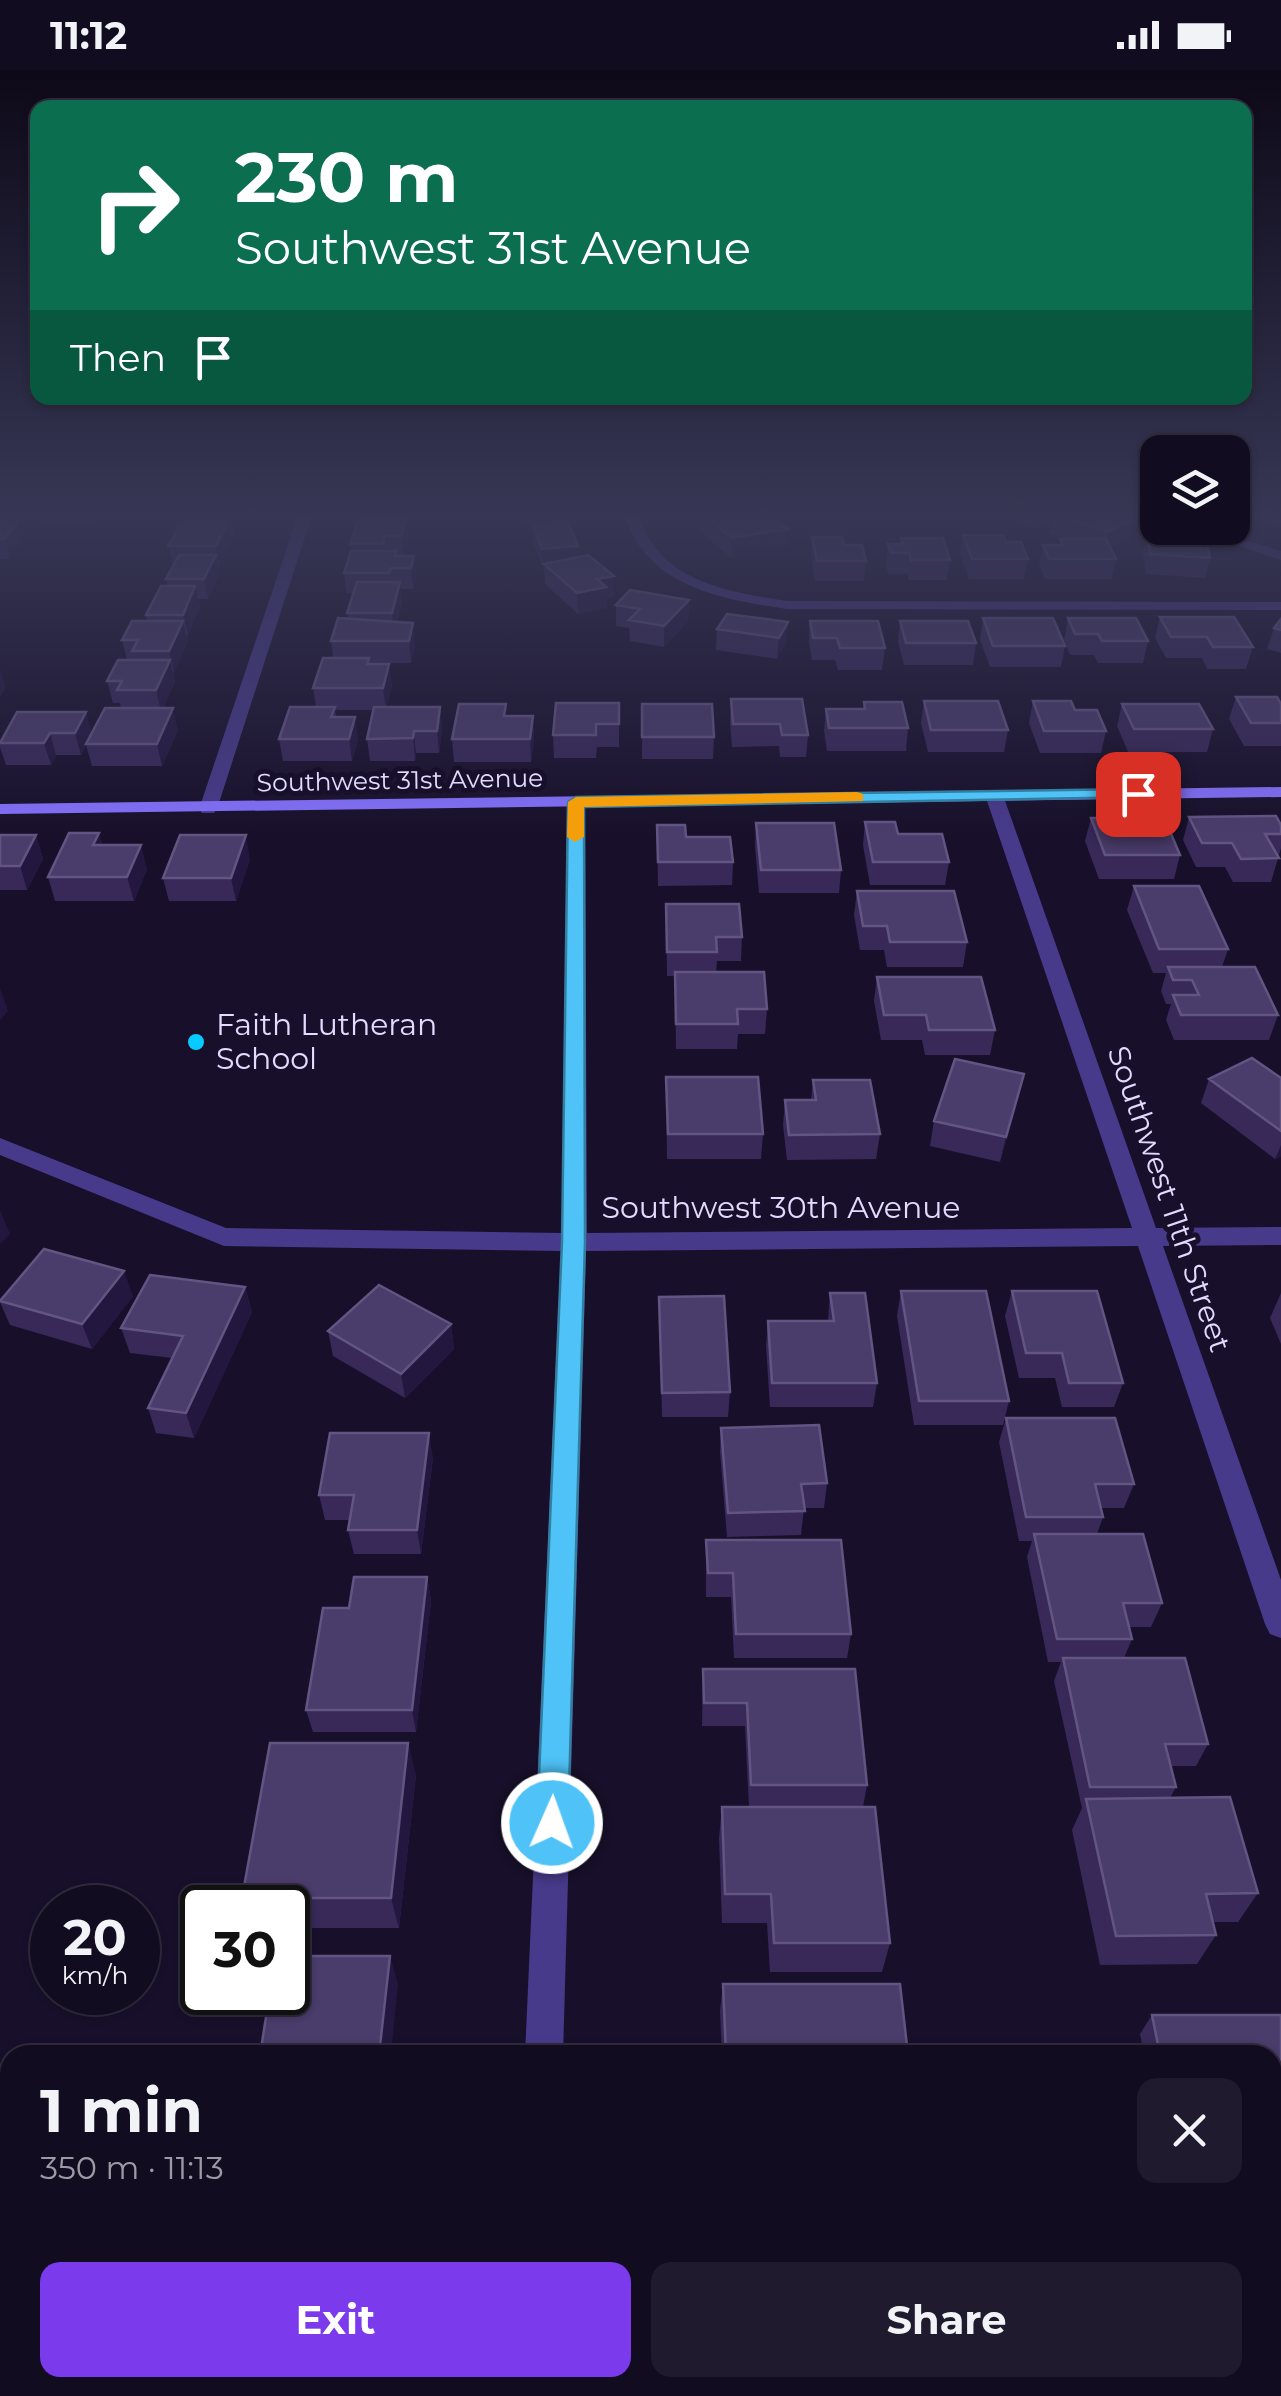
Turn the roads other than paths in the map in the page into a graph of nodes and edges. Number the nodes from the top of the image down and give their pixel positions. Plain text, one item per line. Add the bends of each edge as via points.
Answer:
1 (270, 621) edge
2 (1281, 792) edge
3 (994, 795) junction
4 (576, 802) junction
5 (208, 808) junction
6 (0, 809) edge
7 (0, 1146) edge
8 (1281, 1236) edge
9 (1148, 1238) junction
10 (574, 1242) junction
11 (1281, 1624) edge
12 (544, 2045) edge

1 - 5 street
2 - 3 main road, Southwest 31st Avenue
3 - 4 main road, Southwest 31st Avenue
3 - 9 street, Southwest 11th Street
4 - 5 main road, Southwest 31st Avenue
4 - 10 street
5 - 6 main road, Southwest 31st Avenue
7 - 10 street, Southwest 30th Avenue via 224,1237
8 - 9 street, Southwest 30th Avenue
9 - 10 street, Southwest 30th Avenue
9 - 11 street, Southwest 11th Street
10 - 12 street

